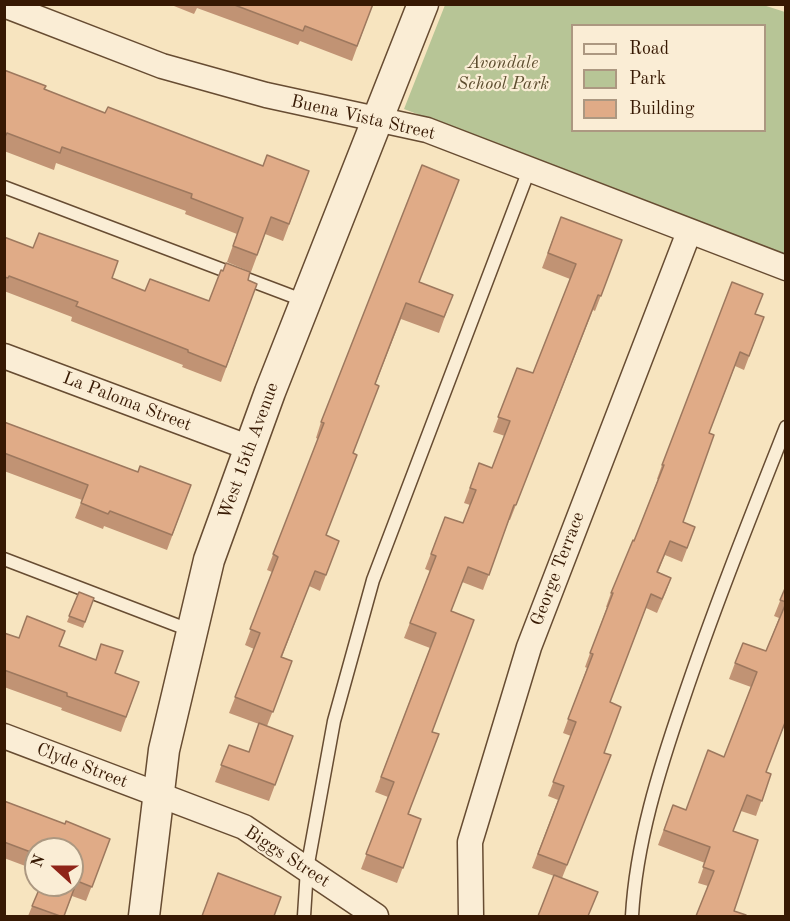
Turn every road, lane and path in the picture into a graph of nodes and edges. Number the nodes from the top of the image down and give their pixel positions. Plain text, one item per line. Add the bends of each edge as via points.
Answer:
1 (423, 4) edge
2 (4, 5) edge
3 (378, 120) junction
4 (529, 170) junction
5 (4, 187) edge
6 (689, 232) junction
7 (786, 268) edge
8 (306, 301) junction
9 (4, 356) edge
10 (786, 428) edge
11 (250, 448) junction
12 (4, 559) edge
13 (192, 631) junction
14 (4, 736) edge
15 (159, 795) junction
16 (307, 869) junction
17 (144, 916) edge
18 (304, 916) edge
19 (376, 916) edge
20 (471, 916) edge
21 (632, 916) edge

1 - 3 street, West 15th Avenue
2 - 3 street, Buena Vista Street via 162,66 266,96
3 - 4 street, Buena Vista Street via 427,130
3 - 8 street, West 15th Avenue
4 - 6 street, Buena Vista Street
4 - 16 lane via 373,580 334,721
5 - 8 lane
6 - 7 street, Buena Vista Street
6 - 20 street, George Terrace via 529,647 470,842
8 - 11 street, West 15th Avenue
9 - 11 street, La Paloma Street
10 - 21 lane via 711,615 661,766 634,879
11 - 13 street, West 15th Avenue via 209,560
12 - 13 lane
13 - 15 street, West 15th Avenue via 164,750
14 - 15 street, Clyde Street
15 - 16 street, Biggs Street via 244,827
15 - 17 street, West 15th Avenue
16 - 18 lane
16 - 19 street, Biggs Street

